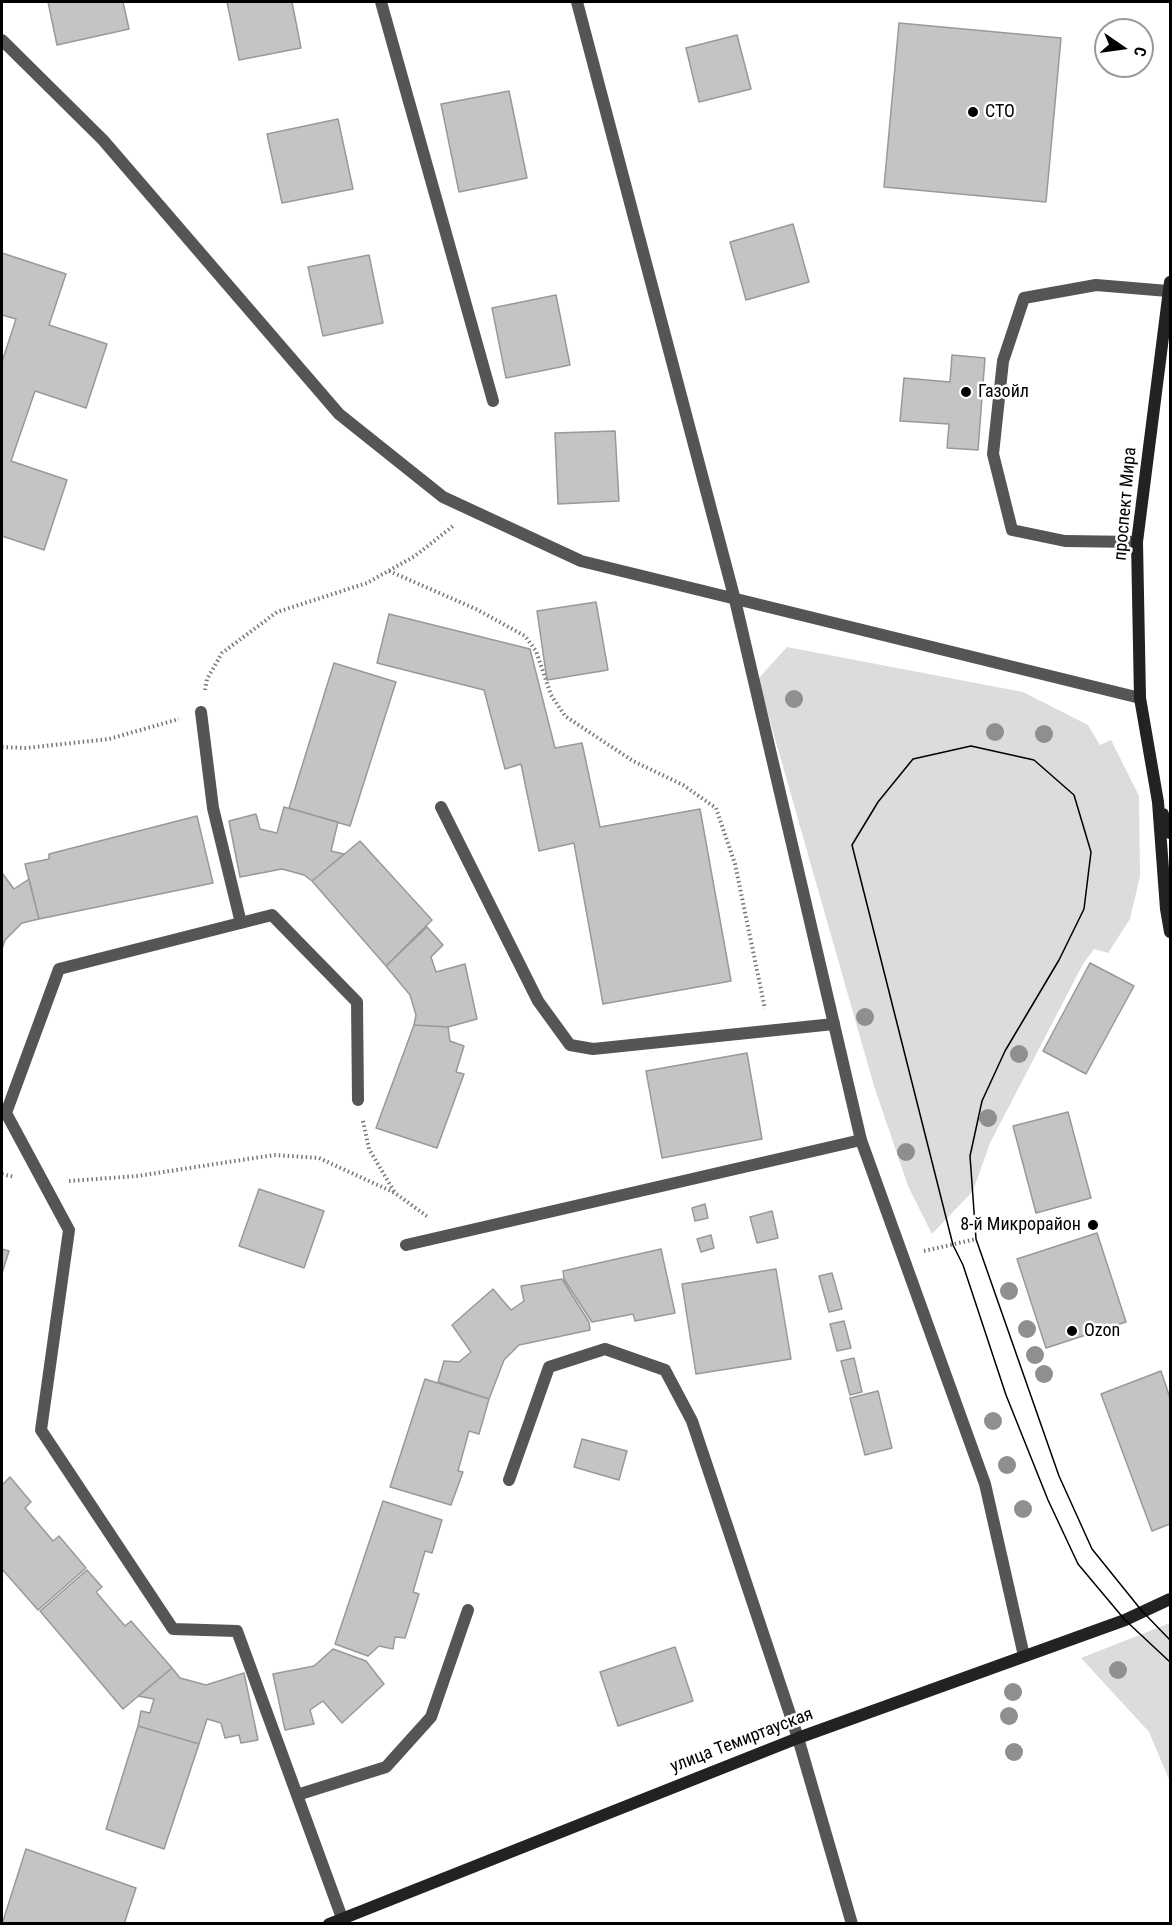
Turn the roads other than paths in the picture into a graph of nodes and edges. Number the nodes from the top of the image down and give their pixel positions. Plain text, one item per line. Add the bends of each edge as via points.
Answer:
1 (381, 2) edge
2 (576, 2) edge
3 (2, 40) edge
4 (1169, 286) edge
5 (493, 400) dead end
6 (1137, 542) junction
7 (735, 600) junction
8 (1140, 698) junction
9 (201, 712) road end
10 (1158, 801) junction
11 (441, 807) dead end
12 (1170, 833) edge
13 (241, 923) junction
14 (1170, 932) edge
15 (834, 1024) junction
16 (358, 1100) road end
17 (861, 1140) junction
18 (406, 1245) dead end
19 (509, 1480) dead end
20 (1170, 1599) edge
21 (468, 1610) dead end
22 (1024, 1656) junction
23 (798, 1738) junction
24 (297, 1795) junction
25 (342, 1918) junction
26 (329, 1923) edge
27 (852, 1923) edge

1 - 5 street
2 - 7 street
3 - 7 street via 103,140 339,414 443,497 581,561
4 - 6 street, проспект Мира
4 - 6 street via 1096,285 1023,298 1003,362 993,454 1011,530 1065,541
6 - 8 street, проспект Мира
7 - 8 street
7 - 15 street
8 - 10 street, проспект Мира
9 - 13 street via 213,808
10 - 12 street, проспект Мира
10 - 14 street, проспект Мира
11 - 15 street via 538,1001 570,1045 593,1049
13 - 16 street via 272,915 357,1002
13 - 24 street via 59,969 6,1113 69,1230 40,1430 173,1629 237,1631
15 - 17 street
17 - 18 street
17 - 22 street via 985,1484
19 - 23 street via 549,1367 605,1349 665,1370 692,1421
20 - 22 street, улица Темиртауская via 1125,1620
21 - 24 street via 431,1717 386,1767
22 - 23 street, улица Темиртауская
23 - 25 street, улица Темиртауская
23 - 27 street
24 - 25 street
25 - 26 street, улица Темиртауская

